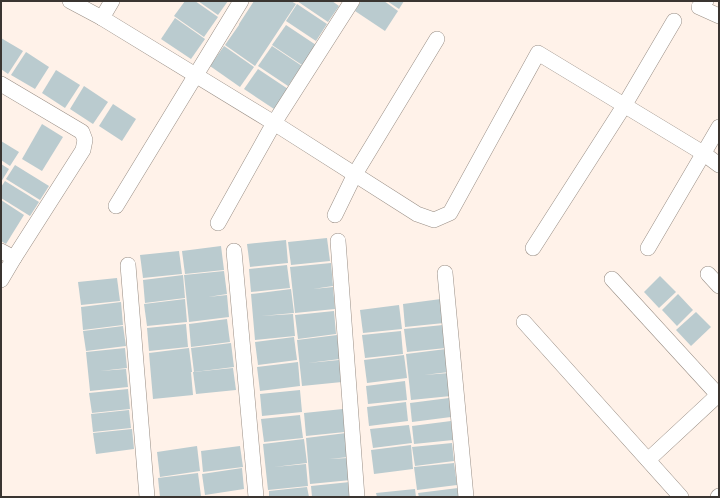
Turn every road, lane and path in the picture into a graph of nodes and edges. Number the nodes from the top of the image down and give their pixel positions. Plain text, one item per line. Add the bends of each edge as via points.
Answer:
1 (70, 1) edge
2 (112, 1) edge
3 (241, 1) edge
4 (352, 1) edge
5 (706, 1) edge
6 (719, 16) edge
7 (102, 18) junction
8 (674, 21) dead end
9 (437, 40) dead end
10 (196, 75) junction
11 (1, 84) edge
12 (624, 106) junction
13 (274, 122) junction
14 (719, 127) edge
15 (703, 153) junction
16 (719, 165) edge
17 (355, 174) junction
18 (116, 206) dead end
19 (335, 215) dead end
20 (218, 223) dead end
21 (338, 241) dead end
22 (533, 248) dead end
23 (648, 248) dead end
24 (234, 251) dead end
25 (7, 254) edge
26 (128, 265) dead end
27 (445, 274) dead end
28 (708, 274) dead end
29 (612, 279) dead end
30 (1, 280) edge
31 (719, 286) edge
32 (524, 322) dead end
33 (719, 395) edge
34 (648, 460) junction
35 (147, 497) edge
36 (256, 497) edge
37 (357, 497) edge
38 (466, 497) edge
39 (681, 497) edge

1 - 7 street
2 - 7 street
3 - 10 street
4 - 13 street
5 - 6 street via 699,7
7 - 10 street
8 - 12 street
9 - 17 street
10 - 13 street
10 - 18 street
11 - 25 street via 82,132 85,140 83,150
12 - 15 street
12 - 17 street via 538,53 450,213 434,220 417,214
12 - 22 street
13 - 17 street
13 - 20 street
14 - 15 street
15 - 16 street
15 - 23 street
17 - 19 street
21 - 37 street
24 - 36 street
25 - 30 street
26 - 35 street
27 - 38 street
28 - 31 street
29 - 33 street
32 - 34 street
33 - 34 street
34 - 39 street

